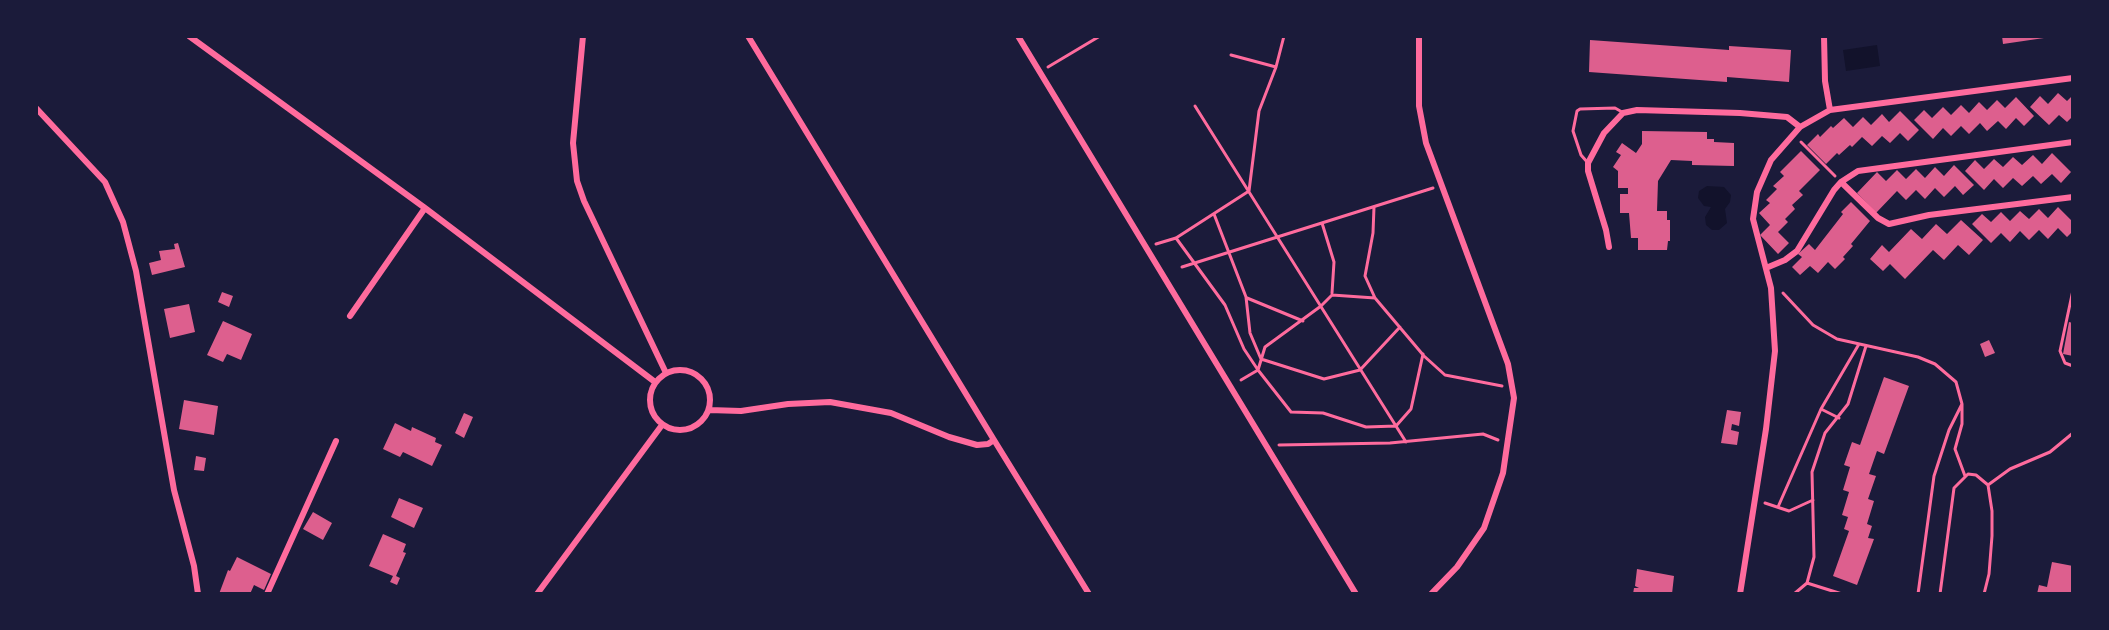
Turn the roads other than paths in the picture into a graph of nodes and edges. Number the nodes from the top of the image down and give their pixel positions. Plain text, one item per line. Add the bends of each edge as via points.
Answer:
1 (189, 36) edge
2 (583, 36) edge
3 (748, 36) edge
4 (1018, 36) edge
5 (1419, 36) edge
6 (1824, 36) edge
7 (2073, 78) edge
8 (36, 108) edge
9 (1830, 110) junction
10 (1623, 113) junction
11 (1800, 127) junction
12 (2073, 142) edge
13 (1588, 163) junction
14 (1841, 182) junction
15 (2073, 197) edge
16 (425, 208) junction
17 (1609, 247) dead end
18 (1766, 268) junction
19 (350, 316) dead end
20 (666, 373) junction
21 (655, 382) junction
22 (709, 410) junction
23 (662, 425) junction
24 (994, 440) junction
25 (336, 441) dead end
26 (198, 594) edge
27 (267, 594) edge
28 (537, 594) edge
29 (1089, 594) edge
30 (1356, 594) edge
31 (1431, 594) edge
32 (1740, 594) edge

1 - 16 street
2 - 20 street via 573,143 577,181
3 - 24 street
4 - 30 street
5 - 31 street via 1421,124 1514,388 1509,445 1484,528
6 - 9 street
7 - 9 street
8 - 26 street via 92,164 123,222
9 - 11 street
10 - 11 street via 1740,113 1787,117
10 - 13 street via 1604,133
10 - 13 lane via 1615,108 1577,111 1573,131
11 - 18 street via 1763,175 1754,207 1754,229
12 - 14 street via 1868,168
13 - 17 street
14 - 15 street via 1889,224
14 - 18 street via 1797,251
16 - 19 street
16 - 21 street
18 - 32 street via 1775,351
20 - 21 street
20 - 22 street via 696,374 709,390
21 - 23 street via 651,410
22 - 23 street via 689,430
22 - 24 street via 830,402 891,413 977,445
23 - 28 street
24 - 29 street
25 - 27 street

